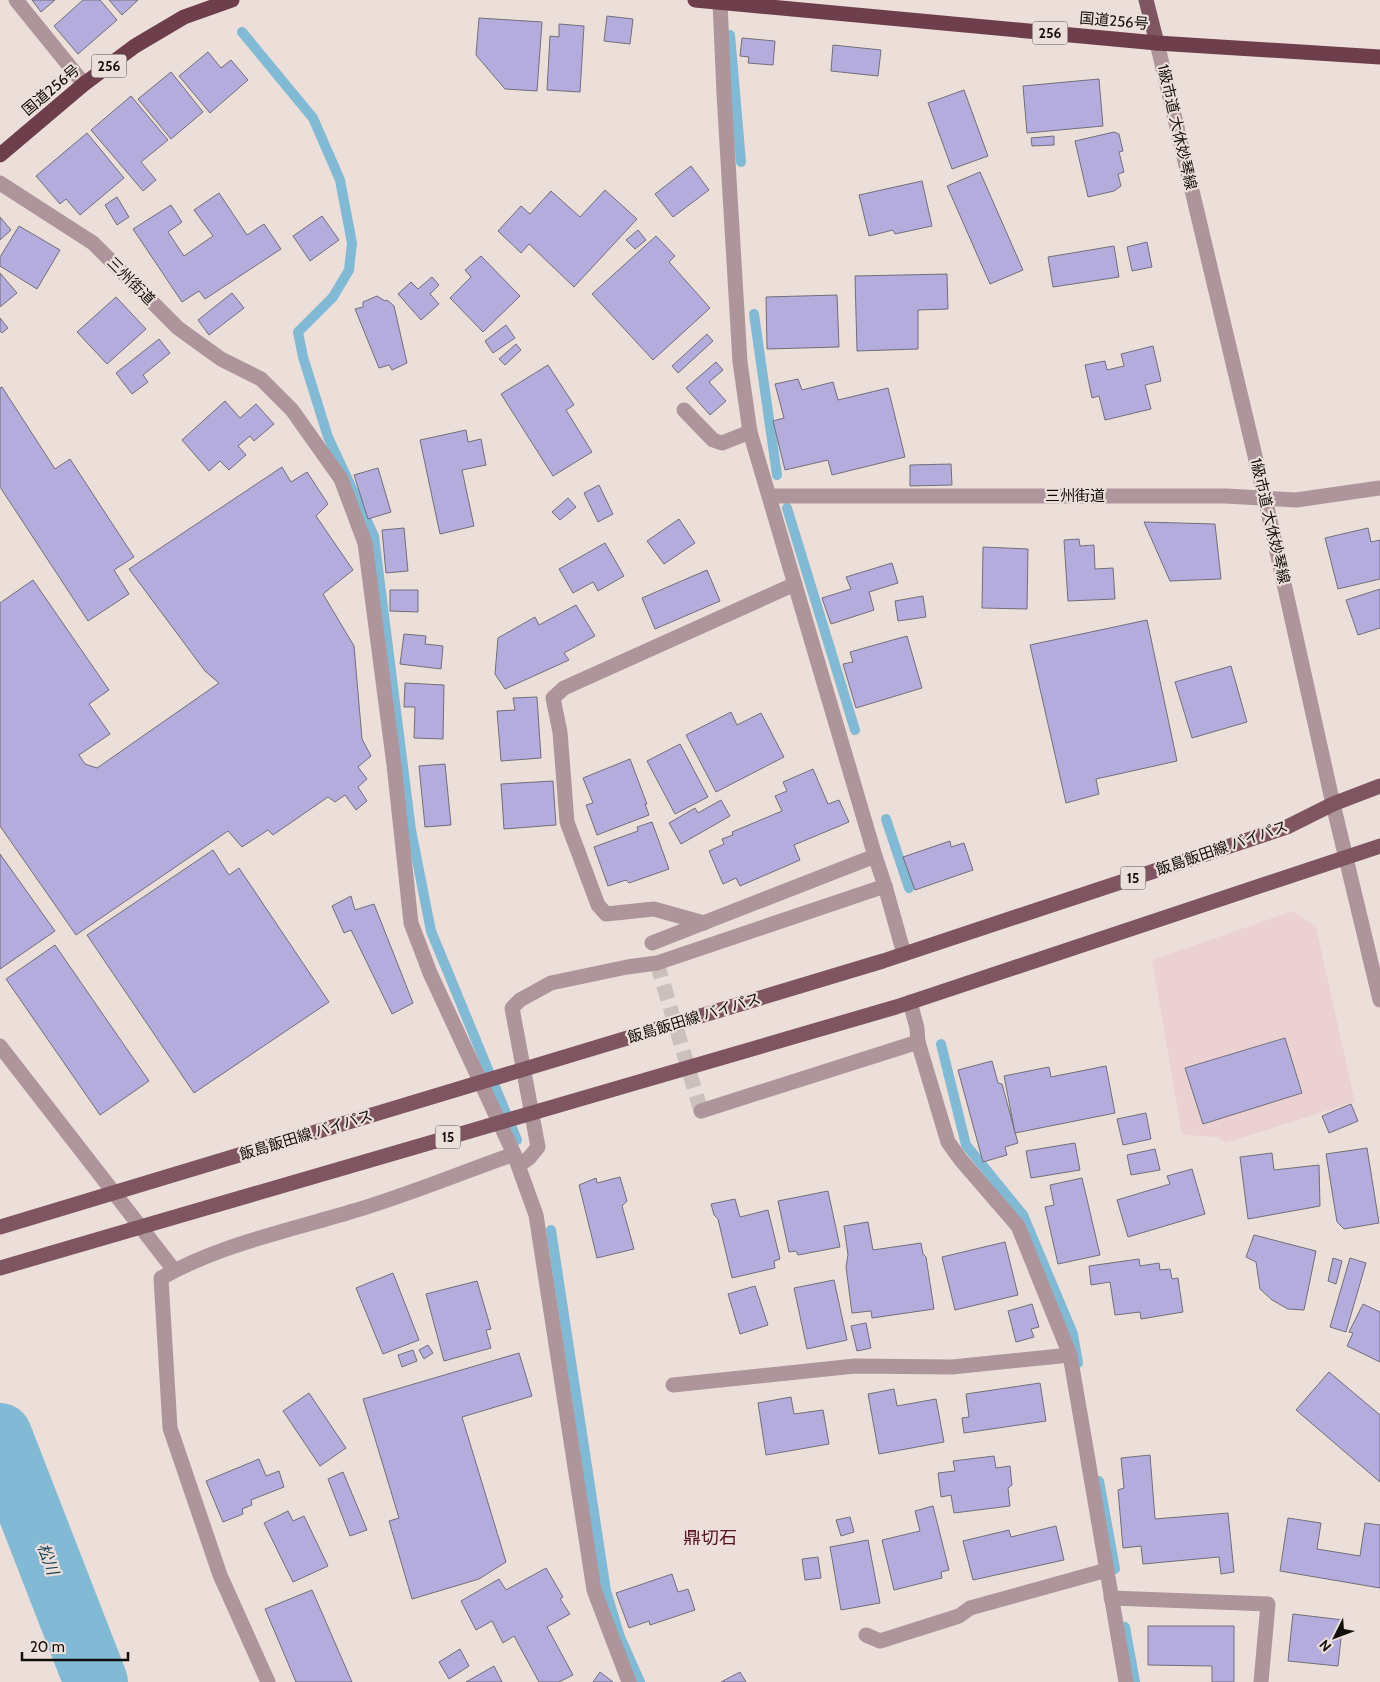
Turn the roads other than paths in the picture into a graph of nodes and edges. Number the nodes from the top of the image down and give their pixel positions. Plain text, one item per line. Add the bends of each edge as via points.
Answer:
1 (16, 0) edge
2 (232, 0) edge
3 (695, 0) edge
4 (1146, 0) edge
5 (714, 1) edge
6 (1157, 43) junction
7 (1380, 57) edge
8 (84, 84) junction
9 (0, 155) edge
10 (0, 184) edge
11 (684, 410) dead end
12 (750, 432) junction
13 (1380, 488) edge
14 (770, 496) junction
15 (1265, 498) junction
16 (795, 584) junction
17 (1380, 786) edge
18 (1333, 804) junction
19 (1380, 846) edge
20 (875, 856) junction
21 (1346, 857) junction
22 (885, 886) junction
23 (704, 923) junction
24 (652, 943) dead end
25 (904, 954) junction
26 (1380, 1000) edge
27 (910, 1002) junction
28 (918, 1042) junction
29 (0, 1046) edge
30 (701, 1111) dead end
31 (517, 1160) junction
32 (0, 1228) edge
33 (0, 1268) edge
34 (174, 1270) junction
35 (1070, 1355) junction
36 (673, 1385) dead end
37 (1107, 1570) junction
38 (1111, 1598) junction
39 (866, 1635) dead end
40 (268, 1682) edge
41 (629, 1682) edge
42 (1126, 1682) edge
43 (1261, 1682) edge

1 - 8 street
2 - 8 highway, 国道256号 / 256 via 184,18 135,46
3 - 5 highway, 国道256号 / 256
4 - 6 main road
5 - 6 highway, 国道256号 / 256
5 - 12 street via 724,94 740,362
6 - 7 highway, 国道256号 / 256
6 - 15 street, 1級市道 大休妙琴線
8 - 9 highway, 国道256号 / 256
10 - 31 street, 三州街道 via 93,243 178,328 221,359 261,379 292,410 341,479 365,543 411,923 430,973
11 - 12 street via 713,440 722,443
12 - 14 street
13 - 15 street, 三州街道 via 1296,500
14 - 15 street, 三州街道
14 - 16 street
15 - 18 street, 1級市道 大休妙琴線
16 - 20 street
16 - 23 street via 564,688 553,698 560,732 567,822 598,905 606,914 654,909
17 - 18 main road, 飯島飯田線 バイパス / 15
18 - 21 street, 1級市道 大休妙琴線
18 - 25 main road, 飯島飯田線 バイパス / 15 via 1287,827
19 - 21 main road, 15
20 - 22 street
20 - 23 street
21 - 26 street, 1級市道 大休妙琴線
21 - 27 main road, 15
22 - 25 street
22 - 31 street via 658,963 551,983 520,1000 512,1008 538,1147 529,1158
23 - 24 street
25 - 32 main road, 飯島飯田線 バイパス / 15
27 - 28 street
27 - 33 main road, 15
28 - 30 street
28 - 35 street via 948,1142 1018,1226
29 - 34 street
31 - 34 street via 236,1246
31 - 41 street, 三州街道 via 536,1214 594,1590
34 - 40 street via 161,1278 170,1428 220,1575
35 - 36 street via 952,1367 855,1366
35 - 37 street
37 - 38 street
37 - 39 street via 970,1608 959,1616 880,1641
38 - 42 street
38 - 43 street via 1268,1604

